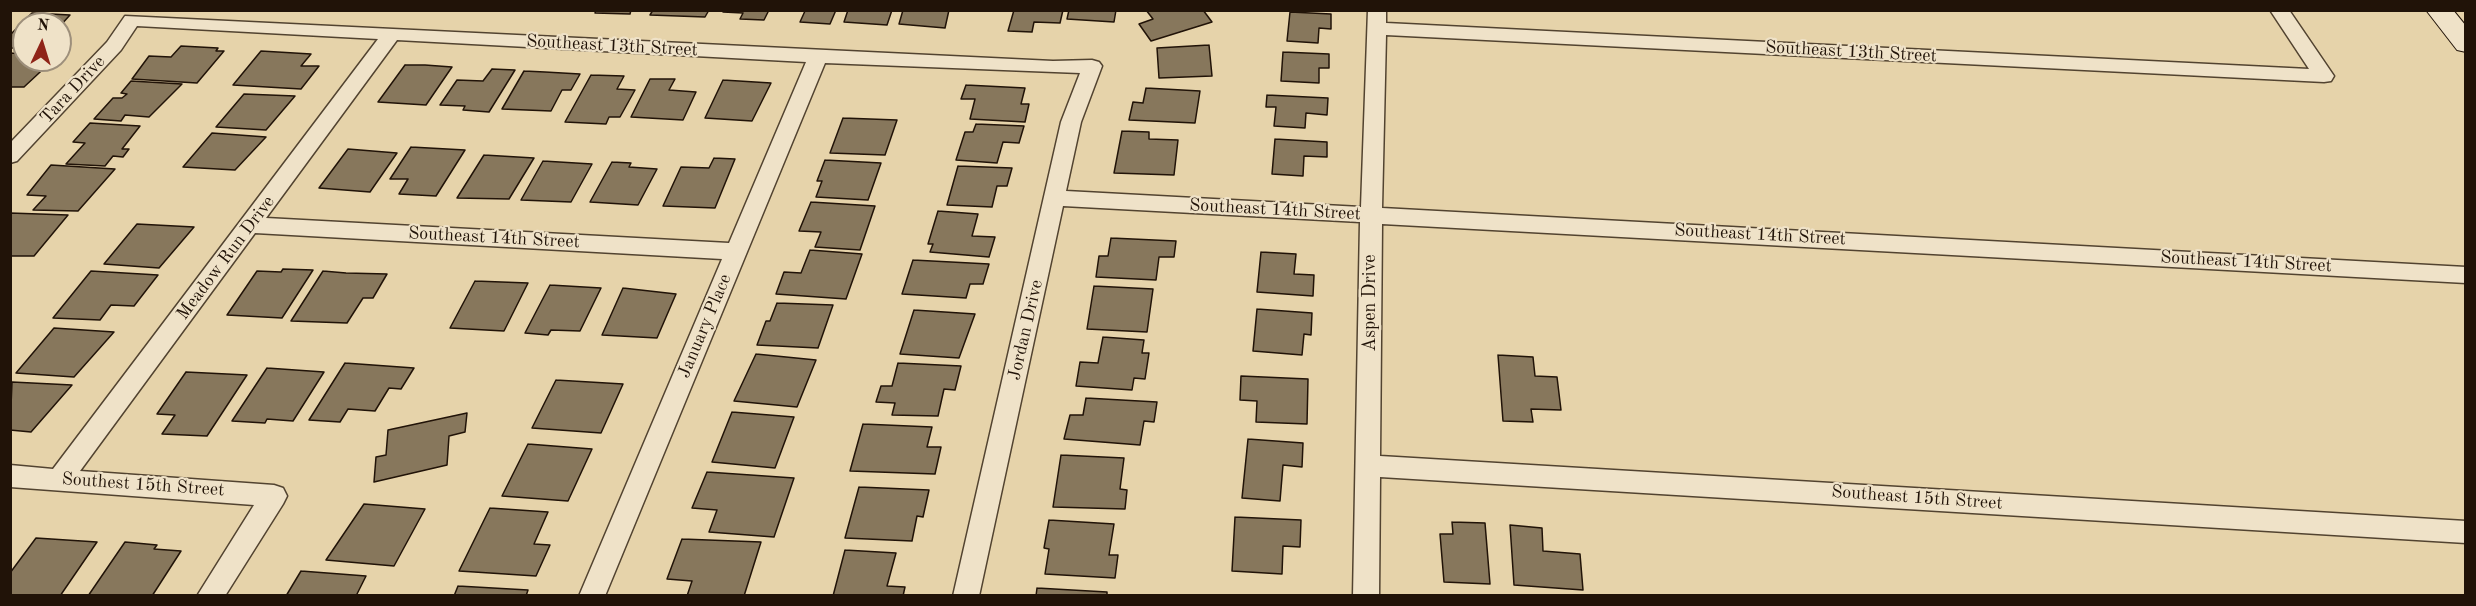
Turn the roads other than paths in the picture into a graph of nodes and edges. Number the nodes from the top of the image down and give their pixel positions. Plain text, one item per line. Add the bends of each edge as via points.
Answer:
1 (2279, 10) edge
2 (2439, 10) edge
3 (132, 20) joint
4 (1377, 20) edge
5 (391, 35) junction
6 (2466, 44) edge
7 (818, 56) junction
8 (1092, 66) joint
9 (10, 156) edge
10 (1055, 198) junction
11 (1371, 215) junction
12 (251, 225) junction
13 (737, 252) junction
14 (2459, 274) edge
15 (2466, 293) edge
16 (1369, 466) junction
17 (10, 476) edge
18 (60, 479) junction
19 (2466, 532) edge
20 (210, 596) edge
21 (592, 596) edge
22 (966, 596) edge
23 (1366, 596) edge

1 - 4 street, Southeast 13th Street via 2324,76
2 - 6 street
3 - 5 street, Southeast 13th Street
3 - 9 street, Tara Drive via 114,46
4 - 11 street, Aspen Drive
5 - 7 street, Southeast 13th Street
5 - 12 street, Meadow Run Drive
7 - 8 street, Southeast 13th Street
7 - 13 street, January Place
8 - 10 street, Jordan Drive via 1071,122
10 - 11 street, Southeast 14th Street
10 - 22 street, Jordan Drive
11 - 14 street, Southeast 14th Street
11 - 16 street, Aspen Drive
12 - 13 street, Southeast 14th Street
12 - 18 street, Meadow Run Drive
13 - 21 street, January Place
14 - 15 street
16 - 19 street, Southeast 15th Street
16 - 23 street, Aspen Drive
17 - 18 street, Southest 15th Street
18 - 20 street, Southest 15th Street via 274,496

